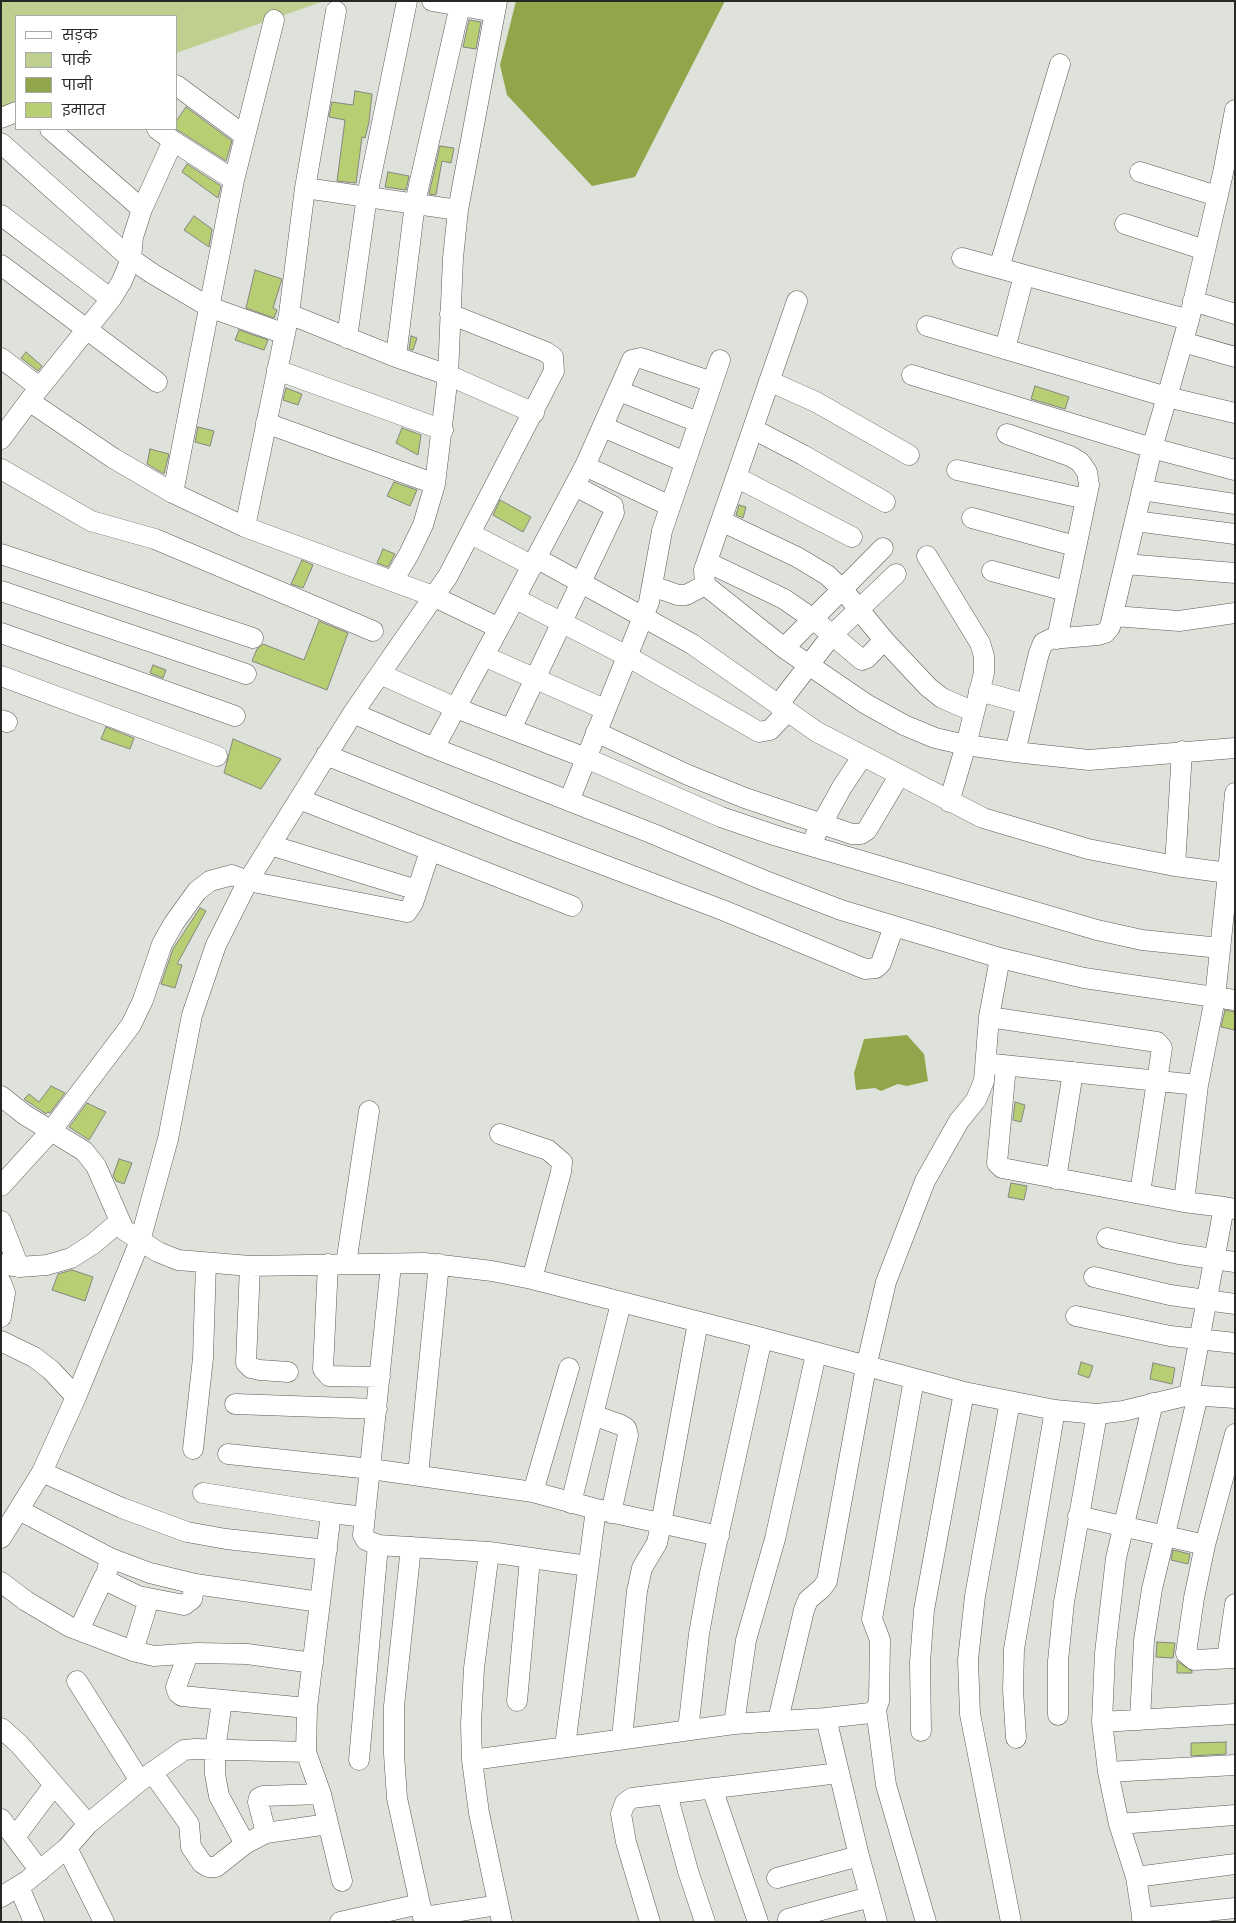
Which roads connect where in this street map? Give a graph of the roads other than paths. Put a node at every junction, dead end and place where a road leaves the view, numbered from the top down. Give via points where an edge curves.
1 (407, 1) edge
2 (432, 1) edge
3 (460, 3) edge
4 (496, 7) edge
5 (336, 11) dead end
6 (274, 20) dead end
7 (1060, 64) dead end
8 (178, 86) edge
9 (1235, 110) edge
10 (15, 112) edge
11 (1, 118) edge
12 (51, 130) edge
13 (158, 130) edge
14 (245, 136) junction
15 (173, 142) junction
16 (1, 143) edge
17 (1140, 172) dead end
18 (1229, 175) edge
19 (234, 180) junction
20 (305, 188) junction
21 (367, 196) junction
22 (1217, 196) junction
23 (415, 203) junction
24 (142, 209) junction
25 (458, 210) junction
26 (1, 215) edge
27 (1125, 224) dead end
28 (1205, 250) junction
29 (131, 258) junction
30 (962, 258) dead end
31 (1, 265) edge
32 (999, 268) junction
33 (1024, 275) junction
34 (111, 299) junction
35 (797, 301) dead end
36 (209, 307) junction
37 (1191, 310) junction
38 (289, 314) junction
39 (450, 314) junction
40 (1235, 314) edge
41 (927, 326) dead end
42 (87, 330) junction
43 (285, 334) junction
44 (347, 338) junction
45 (1183, 342) junction
46 (1005, 349) junction
47 (396, 357) junction
48 (1235, 357) edge
49 (1, 358) edge
50 (720, 360) dead end
51 (277, 370) junction
52 (448, 375) junction
53 (912, 375) dead end
54 (770, 381) junction
55 (157, 382) dead end
56 (712, 382) junction
57 (619, 391) junction
58 (34, 394) junction
59 (1167, 397) junction
60 (534, 413) junction
61 (1235, 413) edge
62 (698, 422) junction
63 (266, 423) junction
64 (603, 427) junction
65 (753, 429) junction
66 (442, 430) junction
67 (1008, 434) dead end
68 (1, 438) edge
69 (1152, 448) junction
70 (909, 455) dead end
71 (685, 462) junction
72 (585, 466) junction
73 (1, 469) edge
74 (957, 470) dead end
75 (1235, 470) edge
76 (736, 477) junction
77 (435, 484) junction
78 (575, 486) junction
79 (1142, 490) junction
80 (173, 493) junction
81 (1086, 499) junction
82 (885, 502) dead end
83 (1235, 504) edge
84 (670, 506) junction
85 (972, 518) dead end
86 (722, 521) junction
87 (1135, 521) junction
88 (245, 527) junction
89 (472, 534) junction
90 (1235, 534) edge
91 (852, 537) dead end
92 (1075, 546) junction
93 (883, 548) dead end
94 (1, 554) edge
95 (927, 556) dead end
96 (535, 562) junction
97 (707, 562) junction
98 (1125, 564) junction
99 (992, 571) dead end
100 (1235, 573) edge
101 (896, 574) dead end
102 (583, 583) junction
103 (705, 585) junction
104 (652, 586) junction
105 (411, 588) junction
106 (843, 590) junction
107 (1, 591) edge
108 (1066, 591) junction
109 (516, 599) junction
110 (858, 608) junction
111 (1235, 613) edge
112 (643, 616) junction
113 (1114, 616) junction
114 (813, 619) junction
115 (563, 623) junction
116 (499, 628) junction
117 (373, 631) dead end
118 (1, 633) edge
119 (832, 634) junction
120 (253, 638) dead end
121 (1057, 638) junction
122 (884, 640) junction
123 (784, 648) junction
124 (484, 656) junction
125 (627, 656) junction
126 (807, 665) junction
127 (246, 674) dead end
128 (380, 674) junction
129 (1, 676) edge
130 (537, 679) junction
131 (979, 691) junction
132 (1026, 704) junction
133 (456, 708) junction
134 (783, 708) junction
135 (604, 709) junction
136 (353, 712) junction
137 (974, 712) junction
138 (235, 716) dead end
139 (511, 729) junction
140 (596, 732) junction
141 (966, 745) junction
142 (434, 748) junction
143 (1235, 748) edge
144 (1182, 751) junction
145 (1014, 752) junction
146 (326, 755) junction
147 (218, 756) dead end
148 (862, 756) junction
149 (586, 758) junction
150 (899, 776) junction
151 (1235, 793) edge
152 (299, 800) junction
153 (569, 801) junction
154 (949, 802) junction
155 (821, 824) junction
156 (270, 845) junction
157 (809, 846) junction
158 (430, 851) junction
159 (1176, 866) junction
160 (1231, 873) edge
161 (241, 878) junction
162 (417, 890) junction
163 (572, 906) dead end
164 (894, 926) junction
165 (1220, 948) junction
166 (1000, 958) junction
167 (1215, 998) junction
168 (1235, 1000) edge
169 (989, 1017) junction
170 (986, 1064) junction
171 (1006, 1066) junction
172 (1073, 1072) junction
173 (1158, 1081) junction
174 (1198, 1085) junction
175 (1, 1096) edge
176 (369, 1111) dead end
177 (51, 1131) junction
178 (500, 1134) dead end
179 (1056, 1179) junction
180 (1, 1186) edge
181 (1140, 1194) junction
182 (1184, 1202) junction
183 (1230, 1208) edge
184 (1, 1221) edge
185 (129, 1232) junction
186 (1107, 1238) dead end
187 (1225, 1261) edge
188 (206, 1263) junction
189 (337, 1264) junction
190 (439, 1264) junction
191 (390, 1265) junction
192 (10, 1266) edge
193 (250, 1266) junction
194 (1094, 1277) dead end
195 (532, 1280) junction
196 (1, 1282) edge
197 (1208, 1300) junction
198 (621, 1303) junction
199 (1235, 1304) edge
200 (1076, 1316) dead end
201 (1, 1317) edge
202 (698, 1322) junction
203 (762, 1338) junction
204 (1200, 1339) junction
205 (1, 1341) edge
206 (1235, 1343) edge
207 (816, 1354) junction
208 (866, 1367) junction
209 (570, 1368) dead end
210 (288, 1372) dead end
211 (380, 1377) junction
212 (914, 1379) junction
213 (964, 1392) junction
214 (1194, 1395) junction
215 (76, 1397) junction
216 (1235, 1398) edge
217 (1010, 1401) junction
218 (1153, 1403) junction
219 (235, 1404) dead end
220 (377, 1409) junction
221 (1055, 1410) junction
222 (1097, 1414) junction
223 (593, 1416) junction
224 (1235, 1434) edge
225 (193, 1449) dead end
226 (228, 1454) dead end
227 (1231, 1464) edge
228 (371, 1469) junction
229 (42, 1472) junction
230 (418, 1476) junction
231 (533, 1492) junction
232 (203, 1493) dead end
233 (571, 1503) junction
234 (19, 1510) junction
235 (604, 1511) junction
236 (331, 1513) junction
237 (1078, 1516) junction
238 (364, 1517) junction
239 (662, 1524) junction
240 (1124, 1525) junction
241 (1164, 1535) junction
242 (719, 1536) junction
243 (1, 1538) edge
244 (378, 1544) junction
245 (1206, 1545) junction
246 (410, 1547) junction
247 (327, 1550) junction
248 (489, 1552) junction
249 (530, 1558) junction
250 (588, 1566) junction
251 (107, 1567) junction
252 (1, 1582) edge
253 (195, 1584) junction
254 (149, 1599) junction
255 (320, 1602) junction
256 (1235, 1604) edge
257 (79, 1630) junction
258 (133, 1651) junction
259 (188, 1654) junction
260 (1231, 1658) edge
261 (313, 1662) junction
262 (77, 1681) dead end
263 (222, 1700) junction
264 (517, 1701) dead end
265 (307, 1708) junction
266 (876, 1709) junction
267 (1235, 1714) edge
268 (1058, 1715) dead end
269 (826, 1718) junction
270 (778, 1720) junction
271 (1140, 1720) junction
272 (1102, 1722) junction
273 (734, 1724) junction
274 (1, 1728) edge
275 (688, 1730) junction
276 (921, 1731) dead end
277 (622, 1738) junction
278 (1016, 1738) dead end
279 (565, 1746) junction
280 (215, 1750) junction
281 (306, 1752) junction
282 (359, 1760) dead end
283 (472, 1760) junction
284 (1235, 1765) edge
285 (1108, 1772) junction
286 (839, 1773) junction
287 (146, 1777) junction
288 (54, 1785) junction
289 (712, 1788) junction
290 (321, 1794) junction
291 (668, 1794) junction
292 (1235, 1815) edge
293 (1, 1819) edge
294 (88, 1824) junction
295 (328, 1824) junction
296 (1119, 1824) junction
297 (266, 1833) junction
298 (15, 1837) junction
299 (244, 1844) junction
300 (66, 1848) junction
301 (859, 1856) junction
302 (1235, 1864) edge
303 (40, 1871) junction
304 (1136, 1877) junction
305 (777, 1878) dead end
306 (342, 1881) dead end
307 (18, 1887) junction
308 (1, 1897) edge
309 (870, 1897) junction
310 (1235, 1908) edge
311 (500, 1913) edge
312 (422, 1914) edge
313 (379, 1917) edge
314 (788, 1919) dead end
315 (1142, 1920) edge
316 (34, 1922) edge
317 (104, 1922) edge
318 (340, 1922) edge
319 (650, 1922) edge
320 (705, 1922) edge
321 (758, 1922) edge
322 (877, 1922) edge
323 (926, 1922) edge
324 (1010, 1922) edge

1 - 21 street
2 - 3 street
3 - 4 street
3 - 23 street
4 - 25 street
5 - 20 street
6 - 14 street
7 - 32 street
8 - 14 street
9 - 18 street
10 - 11 street
12 - 24 street
13 - 15 street
14 - 19 street
15 - 19 street
15 - 24 street
16 - 29 street
17 - 22 street
18 - 22 street
19 - 36 street
20 - 21 street
20 - 38 street
21 - 23 street
21 - 44 street
22 - 28 street
23 - 25 street
23 - 47 street
24 - 29 street
25 - 39 street
26 - 34 street
27 - 28 street
28 - 37 street
29 - 34 street
29 - 36 street
30 - 32 street
31 - 42 street
32 - 33 street
33 - 37 street
33 - 46 street
34 - 42 street
35 - 54 street
36 - 43 street
36 - 80 street
37 - 40 street
37 - 45 street
38 - 43 street
38 - 44 street
39 - 52 street
39 - 60 street via 552,357 554,371
41 - 46 street
42 - 55 street
42 - 58 street
43 - 51 street
44 - 47 street
45 - 48 street
45 - 59 street
46 - 59 street
47 - 52 street
49 - 58 street
50 - 56 street
51 - 63 street
51 - 66 street
52 - 60 street
52 - 66 street
53 - 69 street
54 - 65 street
54 - 70 street via 816,402
56 - 57 street via 636,358 632,360
56 - 62 street
57 - 62 street
57 - 64 street
58 - 68 street
58 - 80 street via 113,458
59 - 61 street
59 - 69 street
60 - 89 street
62 - 71 street
63 - 77 street
63 - 88 street
64 - 71 street
64 - 72 street
65 - 76 street
65 - 82 street
66 - 77 street
67 - 81 street via 1080,462 1087,472
69 - 75 street
69 - 79 street
71 - 84 street
72 - 78 street
72 - 84 street
73 - 117 street via 91,521 155,539
74 - 81 street
76 - 86 street
76 - 91 street
77 - 105 street via 410,554
78 - 96 street
78 - 102 street via 615,509
79 - 83 street
79 - 87 street
80 - 88 street
81 - 92 street
84 - 104 street via 656,552
85 - 92 street
86 - 97 street
86 - 106 street via 812,565
87 - 90 street
87 - 98 street
88 - 105 street
89 - 96 street
89 - 105 street via 448,576
92 - 108 street
93 - 106 street
94 - 120 street
95 - 131 street via 980,643 984,673
96 - 102 street
96 - 109 street
97 - 103 street via 703,578
97 - 114 street via 784,599
98 - 100 street
98 - 113 street
99 - 108 street
101 - 110 street
102 - 112 street
102 - 115 street
103 - 104 street via 686,595
103 - 123 street
104 - 112 street
105 - 116 street
105 - 128 street
106 - 110 street
106 - 114 street
107 - 127 street
108 - 121 street
109 - 115 street
109 - 116 street
110 - 119 street
110 - 122 street
111 - 113 street via 1179,621
112 - 125 street
112 - 134 street via 738,674
113 - 121 street via 1105,633
114 - 119 street
114 - 123 street
115 - 125 street
115 - 130 street
116 - 124 street
118 - 138 street
119 - 122 street via 862,660
119 - 126 street
121 - 132 street via 1043,643
122 - 137 street via 942,698
123 - 126 street
124 - 130 street
124 - 133 street
125 - 134 street via 759,732 770,730
125 - 135 street
126 - 134 street
126 - 141 street via 904,725 935,738
128 - 133 street
128 - 136 street
129 - 147 street
130 - 135 street
130 - 139 street
131 - 132 street
131 - 137 street
132 - 145 street
133 - 139 street
133 - 142 street
134 - 148 street via 817,732
135 - 140 street
136 - 142 street
136 - 146 street
137 - 141 street
139 - 149 street
140 - 149 street
140 - 155 street via 688,775
141 - 145 street
141 - 154 street
142 - 153 street
143 - 144 street
144 - 145 street via 1088,760
144 - 159 street
146 - 152 street
146 - 164 street via 865,969 876,968 880,963
148 - 150 street
148 - 155 street
149 - 153 street
149 - 157 street via 722,817
150 - 154 street
150 - 155 street via 867,830 861,834
151 - 160 street
152 - 156 street
152 - 158 street
153 - 164 street via 841,910
154 - 159 street via 983,818 1088,849
155 - 157 street
156 - 161 street
156 - 162 street
157 - 165 street via 1097,930 1142,940
158 - 162 street
158 - 163 street
159 - 160 street
160 - 165 street
161 - 162 street via 402,912 411,908
161 - 177 street via 210,881 197,891 162,944 131,1025
161 - 185 street via 192,1015 168,1139
164 - 166 street
165 - 167 street
166 - 167 street via 1084,978
166 - 169 street
167 - 168 street
167 - 174 street
169 - 170 street
169 - 173 street via 1157,1042 1163,1054
170 - 171 street
170 - 208 street via 984,1082 976,1100 942,1150 904,1232 886,1282
171 - 172 street
171 - 179 street via 997,1163 1010,1171
172 - 173 street
172 - 179 street
173 - 174 street
173 - 181 street
174 - 182 street
175 - 177 street
176 - 189 street
177 - 180 street
177 - 185 street via 84,1151 96,1166
178 - 195 street via 548,1150 562,1162
179 - 181 street
181 - 182 street
182 - 183 street
183 - 187 street
184 - 192 street
185 - 188 street via 158,1252 178,1260
185 - 192 street via 93,1244 70,1258 47,1266
185 - 215 street
186 - 187 street
187 - 197 street
188 - 193 street
188 - 225 street via 203,1358
189 - 191 street
189 - 193 street
189 - 211 street via 322,1369 329,1376
190 - 191 street
190 - 195 street
190 - 230 street
191 - 211 street
193 - 210 street via 246,1363 260,1370
194 - 197 street
195 - 198 street
196 - 201 street via 5,1293
197 - 199 street
197 - 204 street
198 - 202 street
198 - 223 street
200 - 204 street
202 - 203 street
202 - 239 street
203 - 207 street
203 - 242 street
204 - 206 street
204 - 214 street
205 - 215 street via 34,1357
207 - 208 street
207 - 273 street via 775,1539 746,1640
208 - 212 street
208 - 270 street via 827,1581 808,1600 804,1610
209 - 231 street
211 - 220 street
212 - 213 street
212 - 266 street via 872,1619 880,1640 879,1701
213 - 217 street
213 - 276 street via 924,1610 920,1662
214 - 216 street
214 - 218 street
214 - 241 street
215 - 229 street
217 - 221 street
217 - 324 street via 975,1596 968,1660 970,1714
218 - 222 street
218 - 240 street
219 - 220 street
220 - 228 street
221 - 222 street
221 - 278 street via 1014,1649
222 - 237 street
223 - 233 street
223 - 235 street via 621,1425 628,1435
224 - 227 street
226 - 228 street
227 - 245 street
228 - 230 street
228 - 238 street
229 - 234 street
229 - 247 street via 122,1508 187,1532 226,1540
230 - 231 street
231 - 233 street
232 - 236 street
233 - 235 street
234 - 243 street
234 - 251 street
235 - 239 street
235 - 250 street
236 - 238 street
236 - 247 street
237 - 240 street
237 - 268 street via 1064,1602 1058,1662
238 - 244 street via 363,1535 366,1540
239 - 242 street
239 - 277 street via 657,1543 642,1568 637,1591
240 - 241 street
240 - 272 street via 1110,1600
241 - 245 street
241 - 271 street via 1144,1640
242 - 275 street via 699,1634
244 - 246 street
244 - 282 street
245 - 260 street via 1186,1653 1194,1660
246 - 248 street
246 - 312 street via 394,1706 394,1754 397,1798
247 - 255 street
248 - 249 street
248 - 283 street via 474,1668
249 - 250 street
249 - 264 street
250 - 279 street
251 - 253 street
251 - 254 street via 107,1582
251 - 257 street
252 - 257 street via 45,1614
253 - 254 street via 192,1599 184,1605
253 - 255 street
254 - 258 street
255 - 261 street
256 - 260 street
257 - 258 street
258 - 259 street via 154,1656
259 - 261 street via 247,1654
259 - 263 street via 176,1687 178,1693 188,1698
261 - 265 street
262 - 287 street
263 - 265 street
263 - 280 street
265 - 281 street
266 - 269 street via 870,1713
266 - 323 street via 886,1785
267 - 271 street
269 - 270 street
269 - 286 street
270 - 273 street
271 - 272 street
272 - 285 street
273 - 275 street
274 - 288 street
275 - 277 street
277 - 279 street
279 - 283 street
280 - 281 street
280 - 287 street via 184,1750
280 - 299 street via 219,1796
281 - 290 street
283 - 311 street via 479,1813
284 - 285 street
285 - 296 street
286 - 289 street
286 - 301 street
287 - 294 street
287 - 299 street via 188,1824 191,1847 202,1864 208,1868 216,1867
288 - 294 street
288 - 298 street
289 - 291 street
289 - 321 street
290 - 295 street
290 - 297 street via 259,1798
291 - 319 street via 632,1798 624,1803 621,1814
291 - 320 street
292 - 296 street
293 - 298 street
294 - 300 street
295 - 297 street
295 - 306 street
296 - 304 street
297 - 299 street
298 - 303 street
300 - 303 street
300 - 317 street
301 - 305 street
301 - 309 street
302 - 304 street
303 - 307 street
304 - 315 street
307 - 308 street
307 - 316 street
309 - 314 street
309 - 322 street
310 - 315 street
311 - 312 street
312 - 313 street
313 - 318 street

